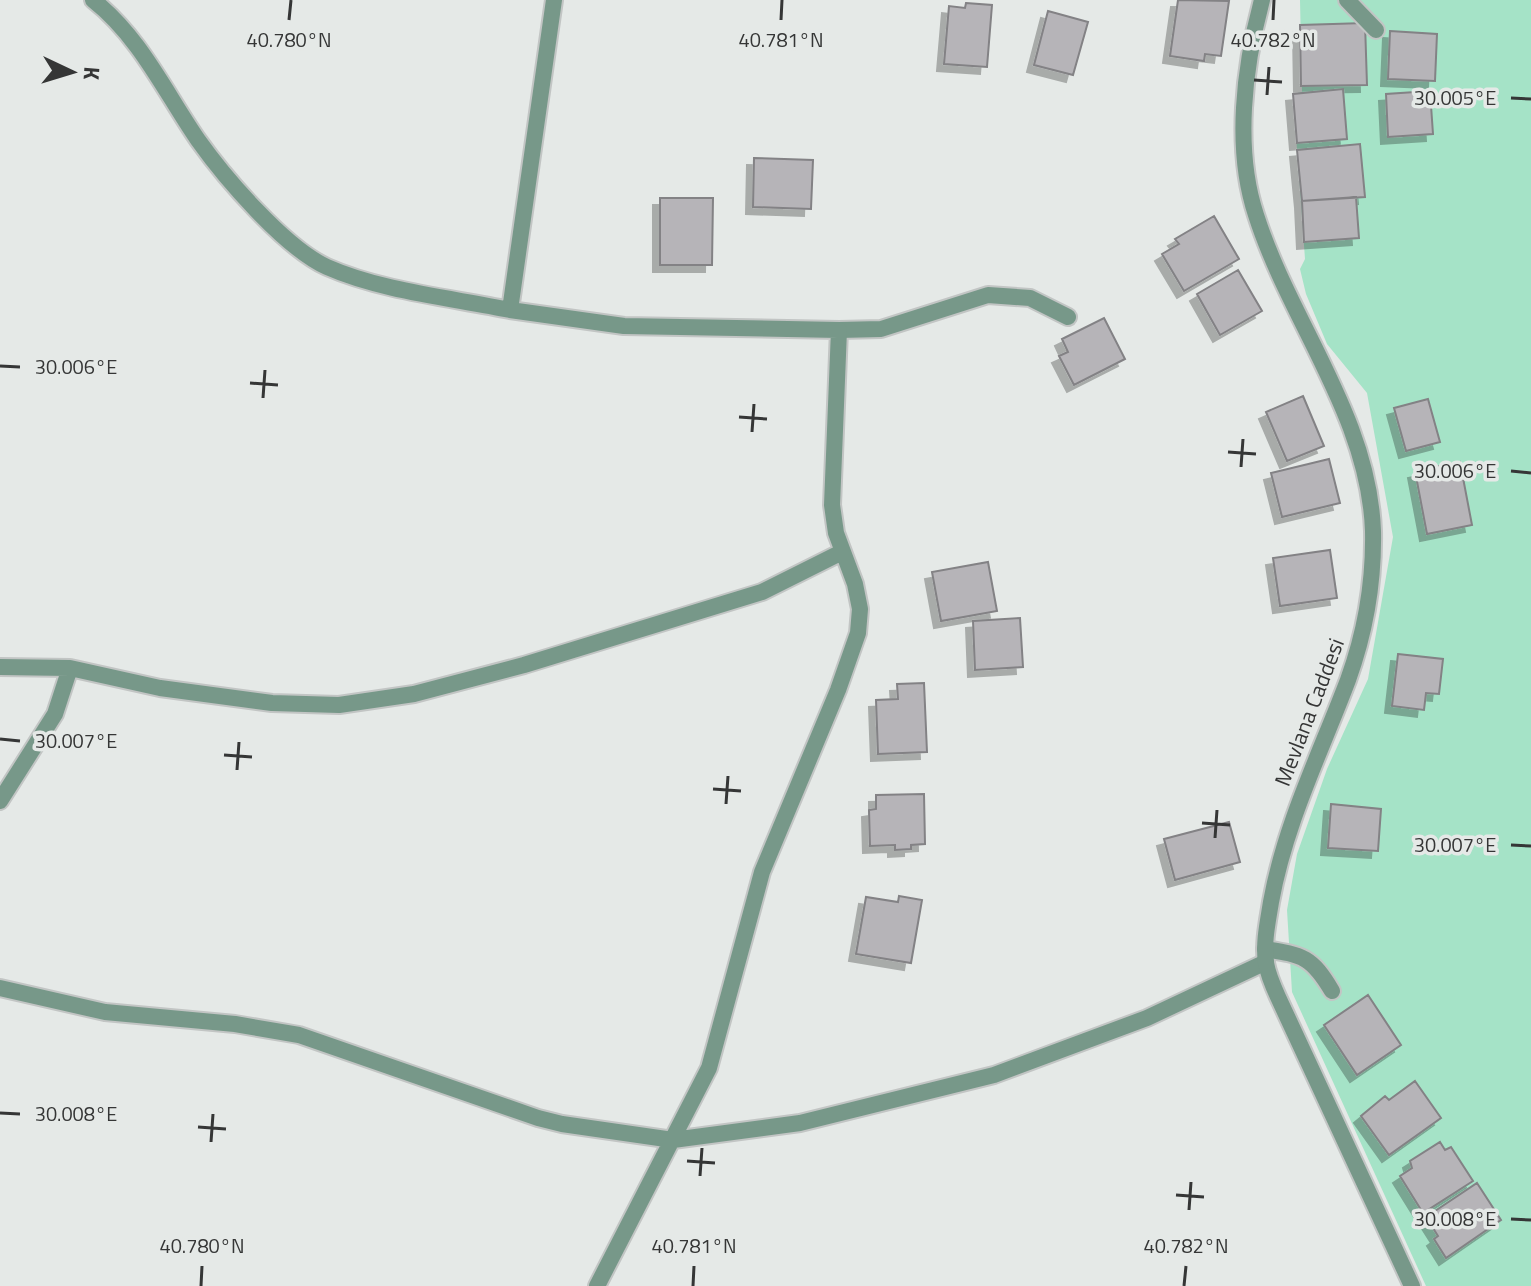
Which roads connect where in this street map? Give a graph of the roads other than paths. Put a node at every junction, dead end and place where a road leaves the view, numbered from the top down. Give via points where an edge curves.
1 (93, 0) edge
2 (554, 0) edge
3 (1262, 0) edge
4 (1347, 0) edge
5 (1376, 30) dead end
6 (510, 310) junction
7 (1068, 317) dead end
8 (839, 330) junction
9 (842, 552) junction
10 (0, 667) edge
11 (70, 668) junction
12 (0, 801) edge
13 (1266, 955) junction
14 (0, 988) edge
15 (1332, 991) dead end
16 (673, 1140) junction
17 (597, 1286) edge
18 (1412, 1286) edge

1 - 6 street via 158,73 198,140 243,197 313,259 360,278
2 - 6 street
3 - 13 street, Mevlana Caddesi via 1247,84 1250,193 1261,229 1353,431 1373,532 1365,623 1349,678 1284,842
4 - 5 street
6 - 8 street via 624,326
7 - 8 street via 1030,298 988,295 881,329
8 - 9 street via 832,505
9 - 11 street via 762,592 414,694 339,705 272,703 160,688
9 - 16 street via 860,609 858,633 762,872 709,1068
10 - 11 street
11 - 12 street via 55,714
13 - 15 street via 1304,956
13 - 16 street via 1147,1018 994,1075 800,1123
13 - 18 street, Mevlana Caddesi via 1278,997
14 - 16 street via 105,1012 284,1032 538,1118
16 - 17 street

